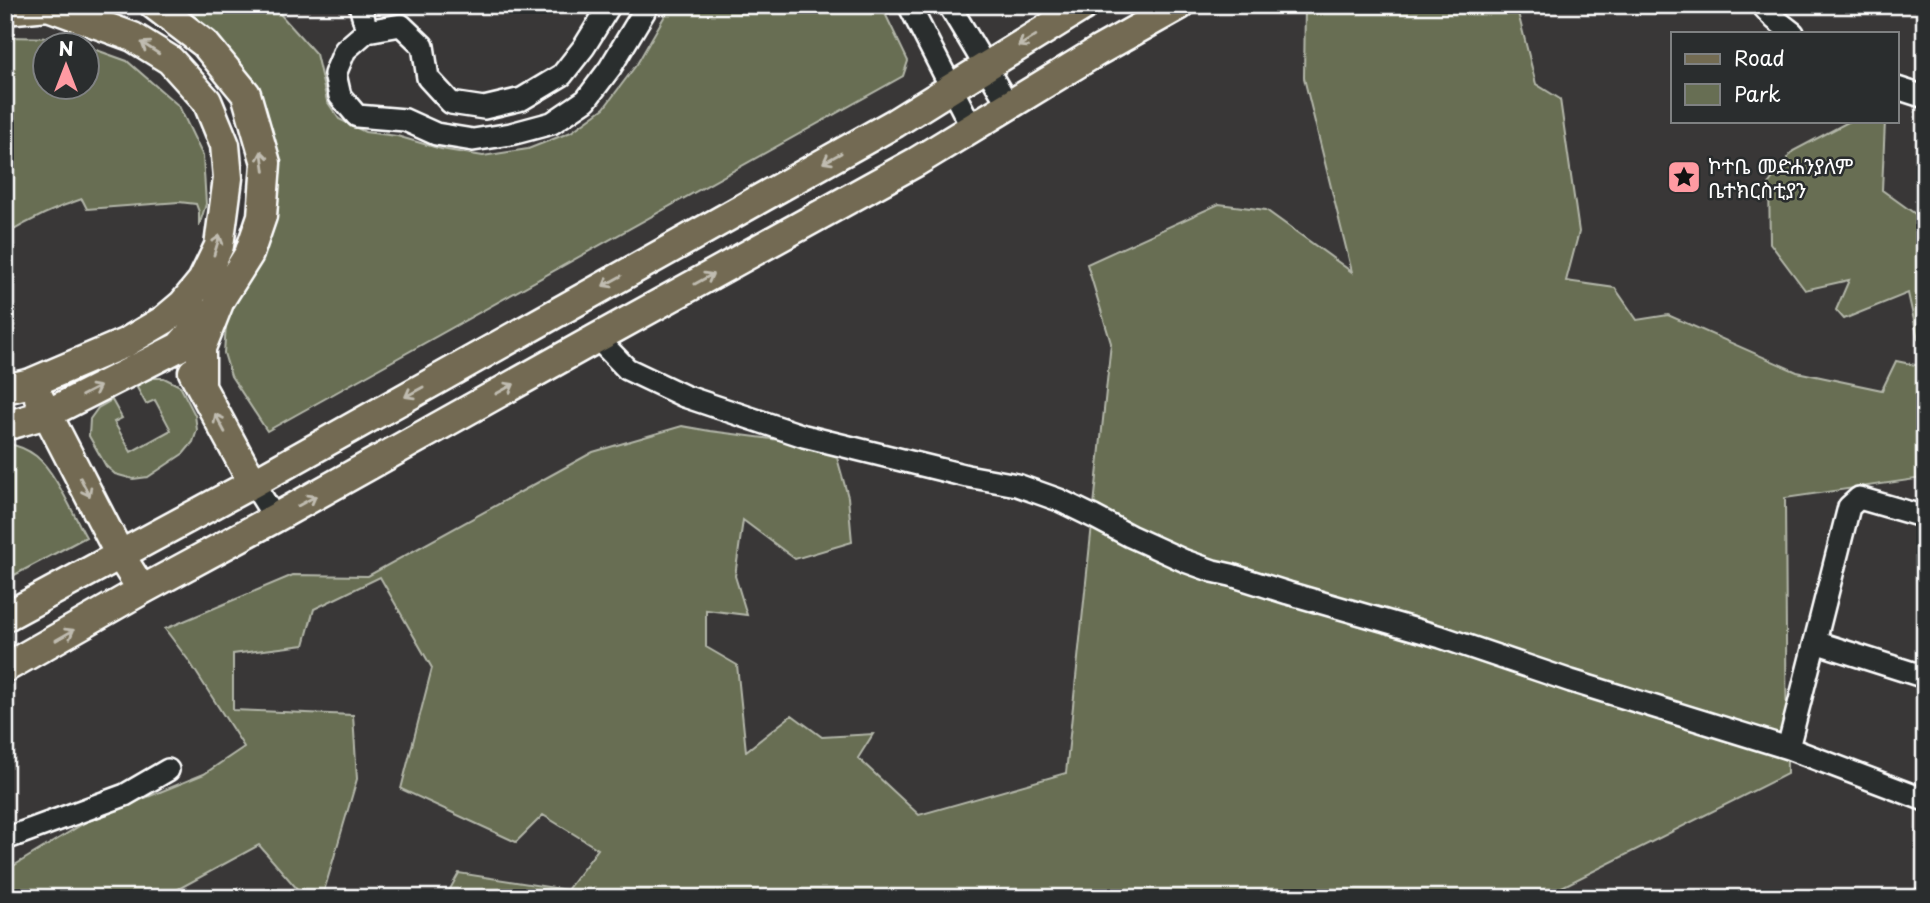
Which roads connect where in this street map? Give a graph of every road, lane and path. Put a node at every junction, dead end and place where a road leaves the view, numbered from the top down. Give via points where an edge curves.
1 (154, 5) edge
2 (360, 5) edge
3 (610, 5) edge
4 (648, 5) edge
5 (909, 5) edge
6 (949, 5) edge
7 (1085, 5) edge
8 (1180, 5) edge
9 (1762, 5) edge
10 (48, 6) edge
11 (5, 7) edge
12 (367, 30) junction
13 (1793, 32) edge
14 (986, 67) junction
15 (952, 88) junction
16 (1898, 88) edge
17 (1925, 97) edge
18 (1009, 106) junction
19 (972, 128) junction
20 (220, 300) junction
21 (164, 320) junction
22 (597, 338) junction
23 (179, 347) junction
24 (18, 386) edge
25 (201, 387) junction
26 (47, 414) junction
27 (5, 428) edge
28 (62, 442) junction
29 (253, 483) junction
30 (1925, 517) edge
31 (275, 519) junction
32 (120, 555) junction
33 (142, 590) junction
34 (5, 617) edge
35 (1815, 642) junction
36 (5, 668) edge
37 (1925, 677) edge
38 (1788, 748) junction
39 (168, 770) dead end
40 (1925, 800) edge
41 (5, 839) edge

20 -> 1 main road via 249,254 262,216 266,163 246,94 205,44
2 - 12 street
3 - 12 street via 562,75 522,99 484,108 451,103 428,78 423,47 401,25
4 - 12 street via 586,100 552,122 473,140 436,134 405,120 357,116 340,96 335,74 345,50
5 - 15 street
6 - 14 street
7 -> 14 main road
8 - 18 main road
9 - 13 street
10 - 11 main road
21 -> 10 main road via 202,281 219,246 228,178 225,145 207,101 170,60 133,37
14 - 15 main road
14 - 18 street
15 - 19 street
15 -> 29 main road
16 - 17 street
18 - 19 main road
22 -> 19 main road
20 - 23 main road
20 - 25 main road via 201,348
21 - 23 main road
21 - 24 main road via 125,343
31 -> 22 main road
22 - 38 street via 627,369 684,397 804,436 1017,485 1204,568 1441,637
23 - 25 main road
26 -> 23 main road
24 - 26 main road
29 -> 25 main road
26 - 27 main road
26 - 28 main road
27 - 28 main road
28 -> 32 main road
29 - 31 street
29 - 32 main road
30 - 35 street via 1858,498 1849,507
31 - 33 main road
32 - 33 main road
32 - 34 main road
36 -> 33 main road
35 - 37 street
35 - 38 street
38 - 40 street
39 - 41 street via 125,795

